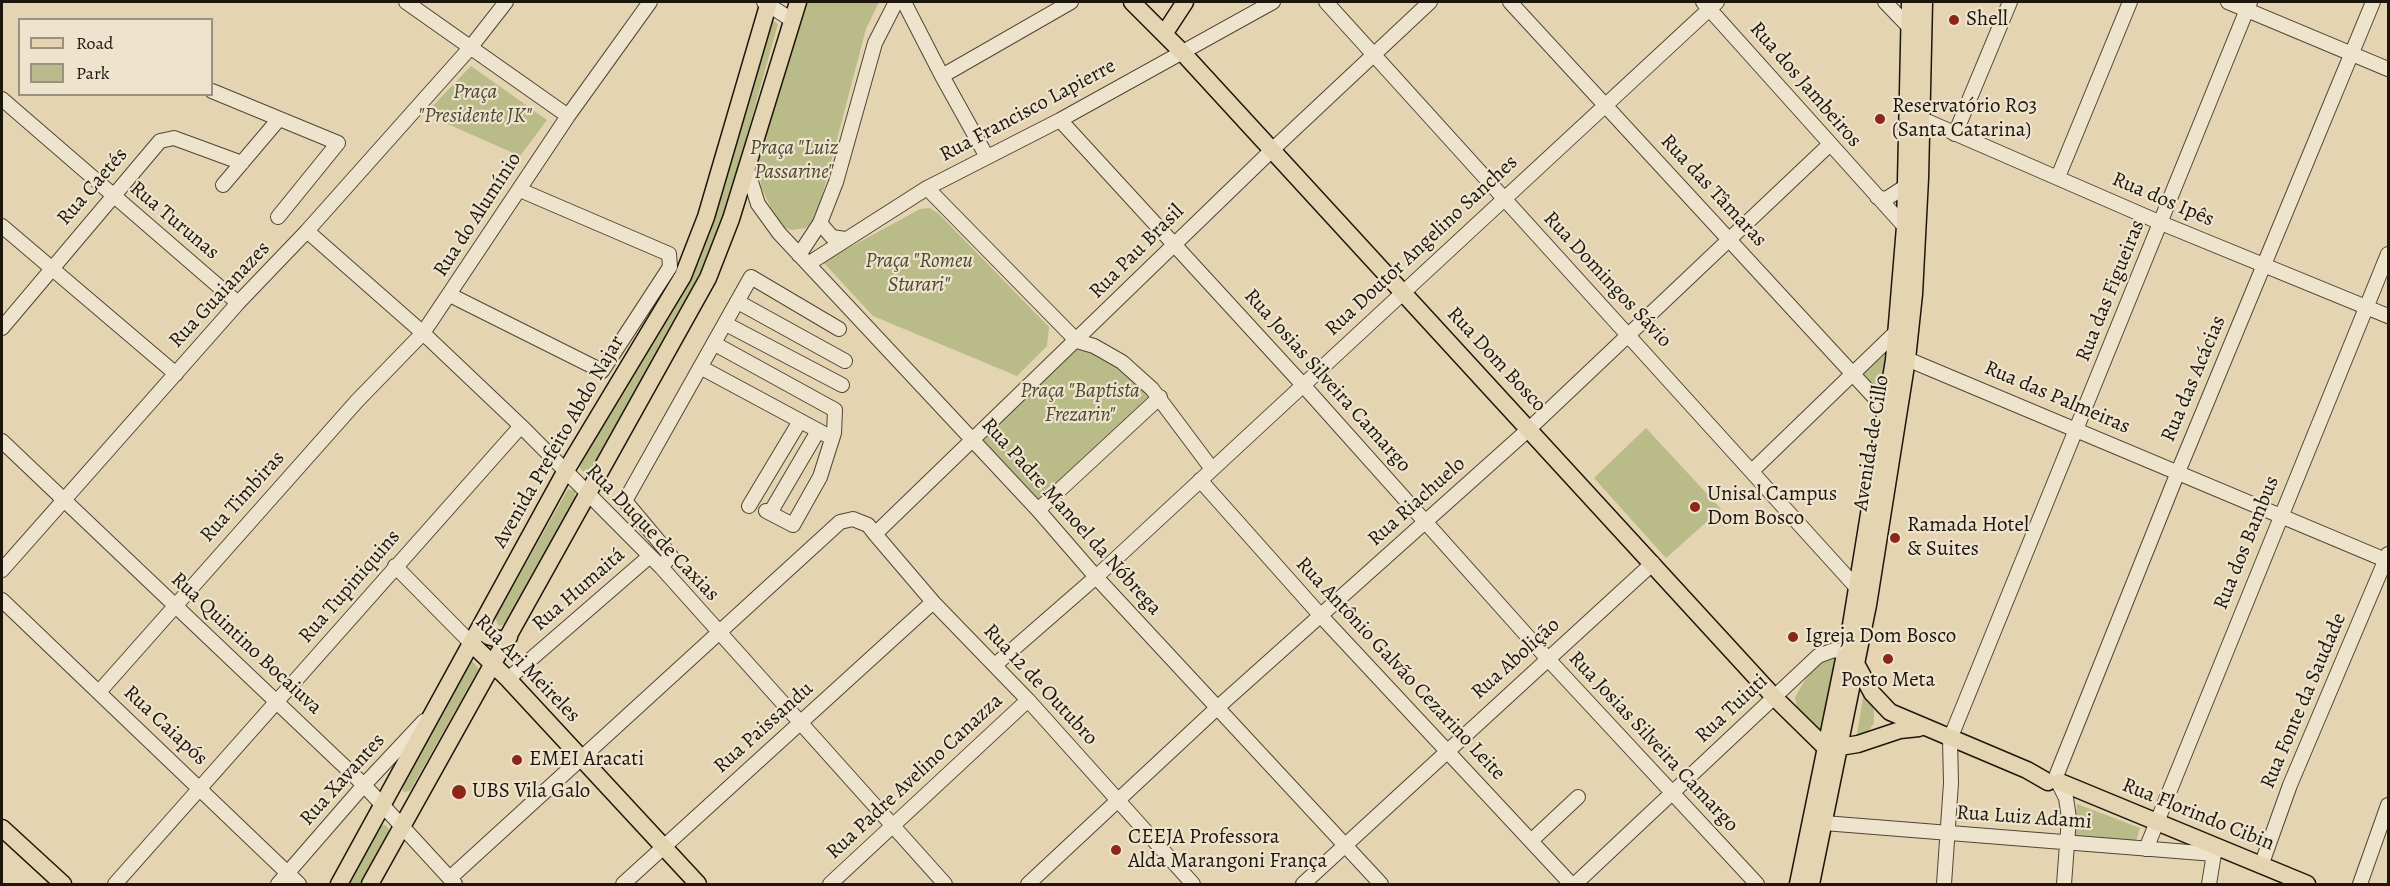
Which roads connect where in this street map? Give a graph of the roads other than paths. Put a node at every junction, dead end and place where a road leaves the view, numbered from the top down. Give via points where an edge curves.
1 (406, 2) edge
2 (507, 2) edge
3 (650, 2) edge
4 (767, 2) edge
5 (798, 2) edge
6 (896, 2) edge
7 (904, 2) edge
8 (1071, 2) edge
9 (1132, 2) edge
10 (1185, 2) edge
11 (1273, 2) edge
12 (1326, 2) edge
13 (1430, 2) edge
14 (1510, 2) edge
15 (1885, 2) edge
16 (1910, 2) edge
17 (1924, 2) edge
18 (2010, 2) edge
19 (2130, 2) edge
20 (2228, 2) edge
21 (2373, 2) edge
22 (1710, 4) edge
23 (2249, 5) edge
24 (792, 20) junction
25 (1909, 27) junction
26 (1164, 34) junction
27 (471, 48) junction
28 (1182, 52) junction
29 (2352, 53) junction
30 (1374, 55) junction
31 (2388, 69) edge
32 (942, 76) junction
33 (213, 91) edge
34 (2, 99) edge
35 (1606, 105) junction
36 (568, 116) junction
37 (279, 119) junction
38 (1922, 119) junction
39 (1060, 120) junction
40 (1955, 134) junction
41 (1829, 146) junction
42 (1272, 150) junction
43 (987, 157) junction
44 (242, 163) junction
45 (747, 169) junction
46 (2058, 177) junction
47 (223, 185) dead end
48 (1906, 186) junction
49 (927, 188) junction
50 (520, 190) junction
51 (113, 197) junction
52 (1877, 197) junction
53 (1502, 199) junction
54 (278, 217) dead end
55 (2161, 223) junction
56 (2, 226) edge
57 (818, 226) junction
58 (1905, 226) junction
59 (307, 231) junction
60 (779, 233) junction
61 (845, 239) junction
62 (1730, 240) junction
63 (1174, 244) junction
64 (2388, 254) edge
65 (803, 260) junction
66 (2264, 265) junction
67 (51, 267) junction
68 (1403, 294) junction
69 (450, 295) junction
70 (738, 302) junction
71 (238, 303) junction
72 (2367, 307) junction
73 (2388, 316) edge
74 (726, 324) junction
75 (2, 328) edge
76 (839, 329) dead end
77 (423, 333) junction
78 (1896, 333) junction
79 (1630, 335) junction
80 (1077, 340) junction
81 (715, 344) junction
82 (1907, 359) junction
83 (845, 361) dead end
84 (702, 368) junction
85 (176, 374) junction
86 (1854, 376) junction
87 (842, 385) dead end
88 (1303, 385) junction
89 (1160, 398) junction
90 (1886, 410) junction
91 (800, 421) junction
92 (521, 426) junction
93 (1529, 429) junction
94 (2078, 429) junction
95 (818, 431) junction
96 (832, 438) junction
97 (2, 441) edge
98 (973, 441) junction
99 (1212, 470) junction
100 (1752, 471) junction
101 (565, 472) junction
102 (2178, 472) junction
103 (1200, 480) junction
104 (586, 494) junction
105 (63, 501) junction
106 (749, 506) dead end
107 (1038, 510) junction
108 (2280, 515) junction
109 (1426, 522) junction
110 (875, 534) junction
111 (650, 556) junction
112 (2388, 558) edge
113 (1653, 563) junction
114 (395, 566) junction
115 (661, 567) junction
116 (2, 570) edge
117 (1096, 577) junction
118 (1857, 588) junction
119 (2, 600) edge
120 (933, 602) junction
121 (175, 604) junction
122 (1321, 616) junction
123 (482, 623) junction
124 (719, 633) junction
125 (509, 637) junction
126 (471, 643) junction
127 (1851, 656) junction
128 (1547, 658) junction
129 (494, 665) junction
130 (995, 665) junction
131 (508, 679) junction
132 (99, 692) junction
133 (1872, 693) junction
134 (1775, 698) junction
135 (1028, 700) junction
136 (278, 702) junction
137 (440, 704) junction
138 (1217, 708) junction
139 (467, 715) junction
140 (799, 724) junction
141 (1923, 728) junction
142 (1950, 739) junction
143 (1863, 743) junction
144 (1832, 749) junction
145 (1447, 751) junction
146 (582, 758) junction
147 (2061, 783) junction
148 (364, 785) junction
149 (201, 788) junction
150 (1671, 793) junction
151 (1578, 797) dead end
152 (1117, 801) junction
153 (384, 805) junction
154 (2388, 805) edge
155 (2156, 822) junction
156 (1824, 823) junction
157 (403, 825) junction
158 (893, 826) junction
159 (3, 832) edge
160 (1949, 833) junction
161 (1532, 840) junction
162 (2068, 842) junction
163 (1346, 846) junction
164 (664, 847) junction
165 (2146, 849) junction
166 (2214, 850) junction
167 (2261, 866) junction
168 (283, 879) edge
169 (453, 881) edge
170 (63, 885) edge
171 (115, 885) edge
172 (298, 885) edge
173 (339, 885) edge
174 (370, 885) edge
175 (623, 885) edge
176 (698, 885) edge
177 (830, 885) edge
178 (945, 885) edge
179 (1028, 885) edge
180 (1193, 885) edge
181 (1303, 885) edge
182 (1381, 885) edge
183 (1573, 885) edge
184 (1757, 885) edge
185 (1798, 885) edge
186 (1811, 885) edge
187 (1944, 885) edge
188 (2064, 885) edge
189 (2209, 885) edge
190 (2307, 885) edge
191 (2360, 885) edge

1 - 27 street
2 - 27 street, Rua Guaianazes
3 - 36 street, Rua do Alumínio
4 - 24 street
4 - 101 main road, Avenida Prefeito Abdo Najar via 696,248
5 - 24 main road
6 - 57 street via 875,43 836,182
7 - 32 street
8 - 32 street
9 - 26 main road, Rua Dom Bosco
10 - 26 main road
11 - 28 street, Rua Francisco Lapierre
12 - 30 street, Rua Domingos Sávio
13 - 30 street, Rua Pau Brasil
14 - 35 street, Rua das Tâmaras
15 - 25 street
16 - 25 main road, Avenida de Cillo
17 - 38 main road, Avenida de Cillo
18 - 40 street
19 - 46 street
20 - 23 street
21 - 29 street, Rua das Acácias
22 - 35 street, Rua Doutor Angelino Sanches
22 - 41 street, Rua dos Jambeiros
23 - 29 street
23 - 55 street, Rua das Figueiras
24 - 45 main road
25 - 48 main road, Avenida de Cillo
26 - 28 main road, Rua Dom Bosco
27 - 36 street
27 - 59 street, Rua Guaianazes
28 - 39 street, Rua Francisco Lapierre
28 - 42 main road, Rua Dom Bosco
29 - 31 street
29 - 66 street, Rua das Acácias
30 - 42 street, Rua Pau Brasil
30 - 53 street, Rua Domingos Sávio
32 - 43 street
33 - 37 street
34 - 51 street, Rua Turunas
35 - 53 street, Rua Doutor Angelino Sanches
35 - 62 street, Rua das Tâmaras
36 - 50 street, Rua do Alumínio
37 - 44 street
37 - 54 street via 338,143
38 - 40 street, Rua dos Ipês
38 - 82 main road, Avenida de Cillo
39 - 43 street, Rua Francisco Lapierre
39 - 63 street, Rua Josias Silveira Camargo
40 - 46 street, Rua dos Ipês
41 - 52 street, Rua dos Jambeiros
41 - 62 street, Rua Riachuelo
42 - 63 street, Rua Pau Brasil
42 - 68 main road, Rua Dom Bosco
43 - 49 street, Rua Francisco Lapierre
44 - 47 street
44 - 51 street, Rua Caetés via 174,138 160,141
45 - 60 street, Rua Padre Manoel da Nóbrega via 758,204
45 - 104 main road via 708,278
46 - 55 street, Rua dos Ipês
48 - 52 street via 1886,199
48 - 58 main road, Avenida de Cillo
49 - 61 street, Rua Francisco Lapierre
49 - 80 street
50 - 69 street, Rua do Alumínio
50 - 69 street via 669,254 670,267 602,371
51 - 67 street, Rua Caetés
51 - 71 street, Rua Turunas
52 - 58 street, Rua dos Jambeiros
53 - 68 street, Rua Doutor Angelino Sanches
53 - 79 street, Rua Domingos Sávio
55 - 66 street, Rua dos Ipês
55 - 94 street, Rua das Figueiras
56 - 67 street
57 - 60 street via 796,238
57 - 61 street via 832,237
57 - 65 street
58 - 78 main road, Avenida de Cillo
59 - 71 street, Rua Guaianazes
59 - 77 street, Rua Duque de Caxias
60 - 65 street, Rua Padre Manoel da Nóbrega
61 - 65 street, Rua Francisco Lapierre
62 - 79 street, Rua Riachuelo
62 - 86 street, Rua das Tâmaras
63 - 80 street, Rua Pau Brasil
63 - 88 street, Rua Josias Silveira Camargo
64 - 72 street, Rua dos Bambus
65 - 98 street, Rua Padre Manoel da Nóbrega
66 - 72 street, Rua dos Ipês
66 - 102 street, Rua das Acácias
67 - 75 street, Rua Caetés
67 - 85 street
68 - 88 street, Rua Doutor Angelino Sanches
68 - 93 main road, Rua Dom Bosco
69 - 77 street, Rua do Alumínio
70 - 74 street
70 - 76 street via 751,277
70 - 83 street
71 - 85 street, Rua Guaianazes
72 - 73 street, Rua dos Ipês
72 - 108 street, Rua dos Bambus
74 - 81 street
74 - 87 street
77 - 92 street, Rua Duque de Caxias
77 - 121 street, Rua Timbiras
78 - 86 street
78 - 90 main road, Avenida de Cillo
79 - 93 street, Rua Riachuelo
79 - 100 street, Rua Domingos Sávio
80 - 89 street via 1122,362
80 - 98 street, Rua Pau Brasil
81 - 84 street
81 - 96 street via 835,410
82 - 94 street, Rua das Palmeiras
82 - 127 main road, Avenida de Cillo via 1891,470
84 - 91 street
84 - 115 street via 626,501 671,556
85 - 105 street, Rua Guaianazes
86 - 90 street, Rua das Tâmaras
86 - 100 street
88 - 99 street, Rua Doutor Angelino Sanches
88 - 109 street, Rua Josias Silveira Camargo
89 - 99 street
89 - 107 street
90 - 118 main road, Avenida de Cillo
91 - 95 street
91 - 106 street
92 - 101 street, Rua Duque de Caxias
92 - 114 street, Rua Tupiniquins
93 - 109 street, Rua Riachuelo
93 - 113 main road, Rua Dom Bosco
94 - 102 street, Rua das Palmeiras
94 - 142 street, Rua das Figueiras
95 - 96 street
95 - 96 street via 768,512 793,525 820,477
97 - 105 street, Rua Quintino Bocaiuva
98 - 107 street, Rua Padre Manoel da Nóbrega
98 - 110 street, Rua Pau Brasil
99 - 103 street, Rua Doutor Angelino Sanches
100 - 118 street, Rua Domingos Sávio
101 - 104 street, Rua Duque de Caxias
101 - 123 main road, Avenida Prefeito Abdo Najar
102 - 108 street, Rua das Palmeiras
102 - 147 street, Rua das Acácias
103 - 117 street, Rua Doutor Angelino Sanches
103 - 122 street, Rua Antônio Galvão Cezarino Leite
104 - 111 street, Rua Duque de Caxias
104 - 125 main road
105 - 116 street, Rua Guaianazes
105 - 121 street, Rua Quintino Bocaiuva
107 - 117 street, Rua Padre Manoel da Nóbrega
108 - 112 street, Rua das Palmeiras
108 - 155 street, Rua dos Bambus
109 - 122 street, Rua Riachuelo
109 - 128 street, Rua Josias Silveira Camargo
110 - 120 street, Rua 12 de Outubro
110 - 124 street, Rua 12 de Outubro via 868,525 854,519 840,522
111 - 115 street, Rua Duque de Caxias
111 - 131 street, Rua Humaitá
112 - 167 street, Rua Fonte da Saudade via 2290,785
113 - 128 street, Rua Abolição
113 - 134 main road, Rua Dom Bosco
114 - 126 street, Rua Ari Meireles
114 - 136 street, Rua Tupiniquins
115 - 124 street, Rua Duque de Caxias
117 - 130 street, Rua Doutor Angelino Sanches
117 - 138 street, Rua Padre Manoel da Nóbrega
118 - 127 main road, Avenida de Cillo
119 - 132 street, Rua Caiapós
120 - 130 street, Rua 12 de Outubro
120 - 140 street, Rua Paissandu
121 - 132 street, Rua Timbiras
121 - 136 street, Rua Quintino Bocaiuva
122 - 138 street, Rua Riachuelo
122 - 145 street, Rua Antônio Galvão Cezarino Leite
123 - 125 main road via 488,636 502,640
123 - 126 main road, Avenida Prefeito Abdo Najar
124 - 140 street, Rua Duque de Caxias
124 - 146 street
125 - 129 main road
126 - 129 main road, Rua Ari Meireles
126 - 137 main road, Avenida Prefeito Abdo Najar
127 - 133 main road, Rua Florindo Cibin
127 - 134 street, Rua Tuiuti via 1834,650 1818,656
127 - 144 main road, Avenida de Cillo
128 - 145 street, Rua Abolição
128 - 150 street, Rua Josias Silveira Camargo
129 - 131 main road, Rua Ari Meireles
129 - 139 main road
130 - 135 street, Rua 12 de Outubro
131 - 139 main road
131 - 146 main road, Rua Ari Meireles
132 - 149 street, Rua Caiapós
133 - 141 main road, Rua Florindo Cibin via 1890,712
133 - 143 main road via 1879,707 1880,725
134 - 144 main road, Rua Dom Bosco
134 - 150 street, Rua Tuiuti
135 - 152 street, Rua 12 de Outubro
135 - 158 street, Rua Padre Avelino Canazza
136 - 148 street, Rua Quintino Bocaiuva
136 - 149 street, Rua Tupiniquins
137 - 148 street, Rua Xavantes
137 - 153 main road, Avenida Prefeito Abdo Najar
138 - 152 street, Rua Riachuelo
138 - 163 street, Rua Padre Manoel da Nóbrega
139 - 157 main road
140 - 158 street, Rua Duque de Caxias
140 - 164 street, Rua Paissandu
141 - 142 main road, Rua Florindo Cibin
141 - 143 main road via 1900,730
142 - 147 main road, Rua Florindo Cibin
142 - 160 street
143 - 144 main road
144 - 156 main road, Avenida de Cillo
144 - 185 main road, Avenida de Cillo
145 - 161 street, Rua Antônio Galvão Cezarino Leite
145 - 163 street, Rua Abolição
146 - 164 main road, Rua Ari Meireles
146 - 169 street
147 - 155 main road, Rua Florindo Cibin
147 - 162 street via 2069,818
148 - 153 street, Rua Quintino Bocaiuva
148 - 168 street, Rua Xavantes
149 - 168 street, Rua Caiapós
149 - 171 street, Rua Tupiniquins
150 - 183 street, Rua Tuiuti
150 - 184 street, Rua Josias Silveira Camargo
151 - 161 street
152 - 179 street, Rua Riachuelo
152 - 180 street, Rua 12 de Outubro
153 - 157 street, Rua Quintino Bocaiuva
153 - 173 main road, Avenida Prefeito Abdo Najar
154 - 191 street
155 - 165 street, Rua dos Bambus
155 - 166 main road, Rua Florindo Cibin
156 - 160 street, Rua Luiz Adami
156 - 186 main road, Avenida de Cillo
157 - 169 street, Rua Quintino Bocaiuva
157 - 174 main road
158 - 177 street, Rua Padre Avelino Canazza
158 - 178 street, Rua Duque de Caxias
159 - 170 main road
160 - 162 street, Rua Luiz Adami
160 - 187 street
161 - 183 street, Rua Antônio Galvão Cezarino Leite
162 - 165 street, Rua Luiz Adami
162 - 188 street
163 - 181 street, Rua Abolição
163 - 182 street, Rua Padre Manoel da Nóbrega
164 - 175 street, Rua Paissandu
164 - 176 main road, Rua Ari Meireles
165 - 166 street, Rua Luiz Adami
166 - 167 main road, Rua Florindo Cibin
166 - 189 street
167 - 190 main road, Rua Florindo Cibin
168 - 172 street, Rua Caiapós

